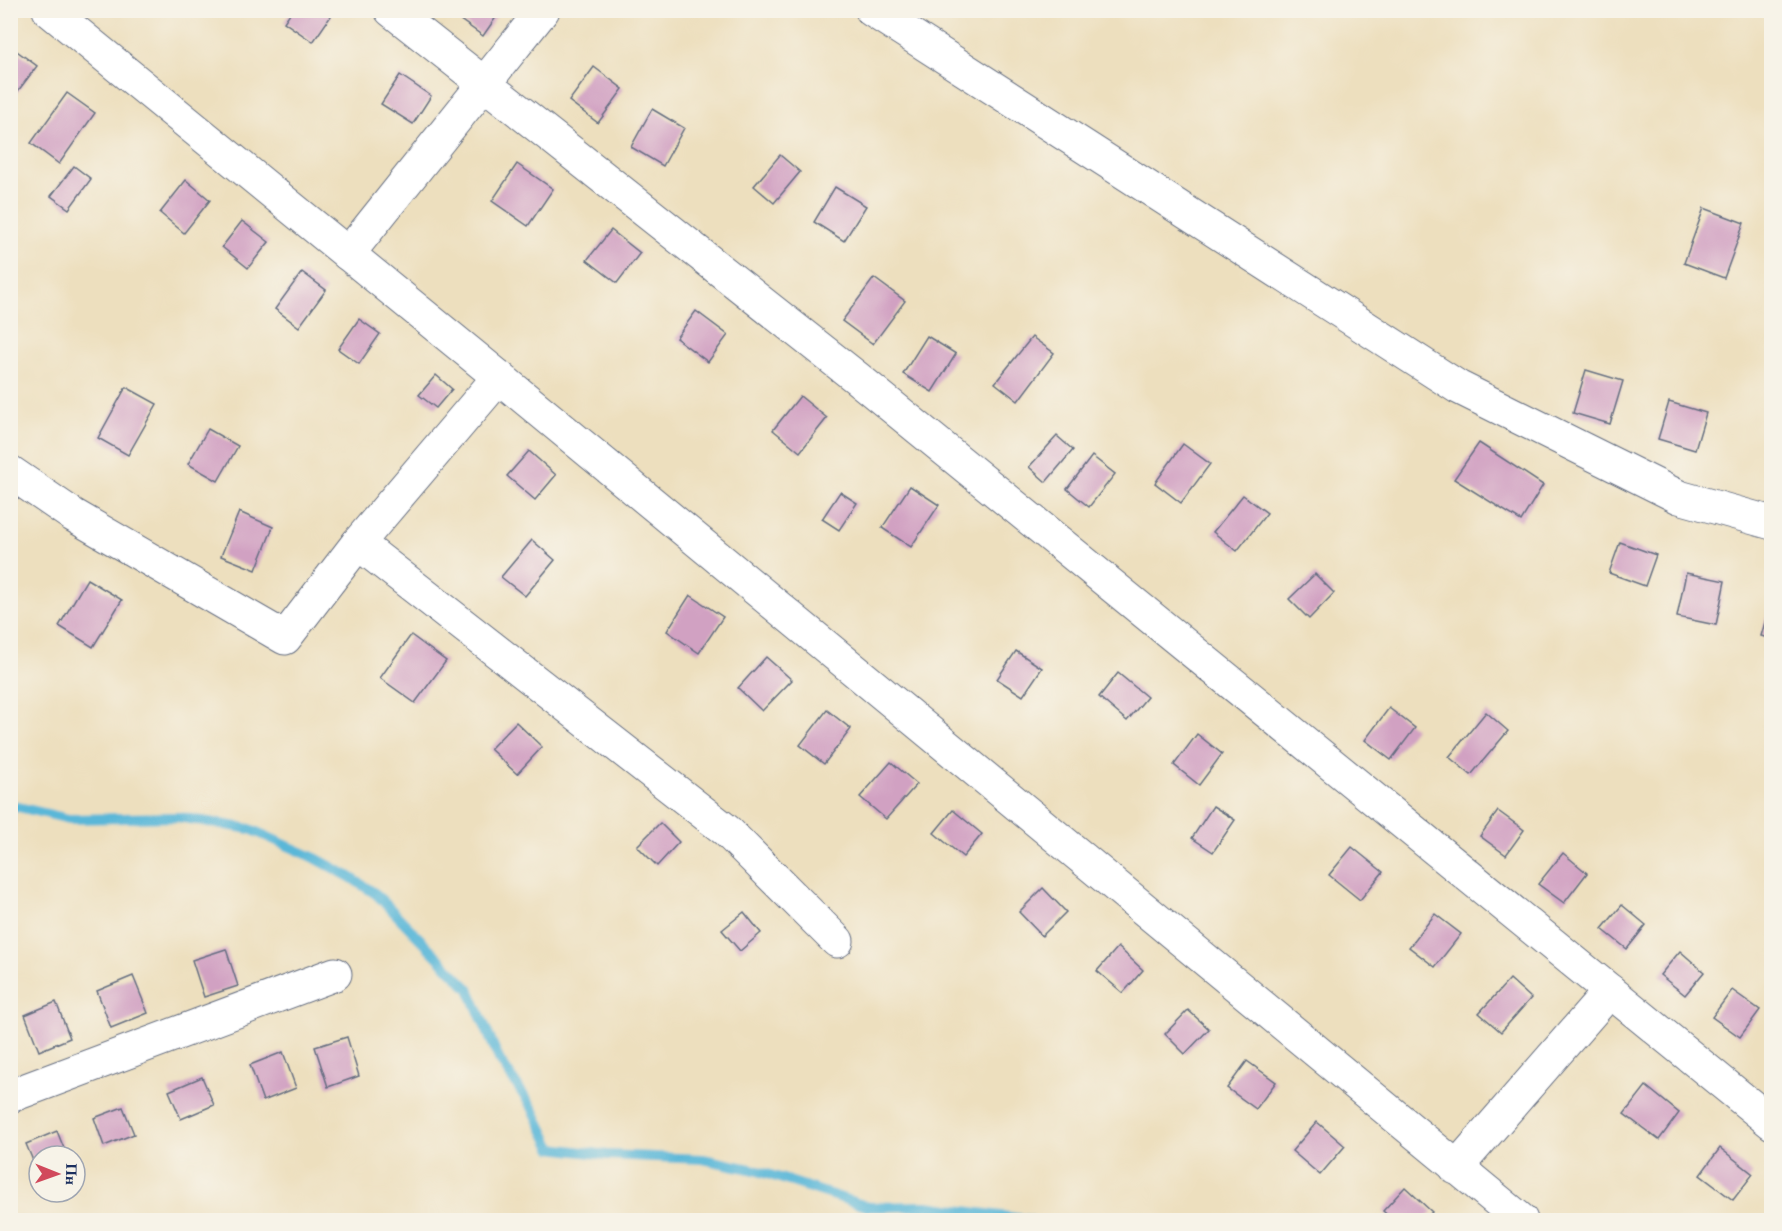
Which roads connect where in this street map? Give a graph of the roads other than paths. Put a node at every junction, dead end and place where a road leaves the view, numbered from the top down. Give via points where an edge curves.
1 (49, 10) edge
2 (392, 10) edge
3 (543, 10) edge
4 (872, 10) edge
5 (483, 84) junction
6 (348, 254) junction
7 (499, 377) junction
8 (10, 472) edge
9 (1772, 524) edge
10 (358, 543) junction
11 (837, 941) dead end
12 (335, 974) dead end
13 (1610, 991) junction
14 (10, 1096) edge
15 (1772, 1123) edge
16 (1456, 1168) junction
17 (1521, 1221) edge

1 - 6 street
2 - 5 street
3 - 5 street
4 - 9 street via 1458,387 1678,497
5 - 6 street
5 - 13 street via 857,378
6 - 7 street
7 - 10 street
7 - 16 street
8 - 10 street via 73,515 285,639
10 - 11 street via 727,831
12 - 14 street
13 - 15 street
13 - 16 street
16 - 17 street

